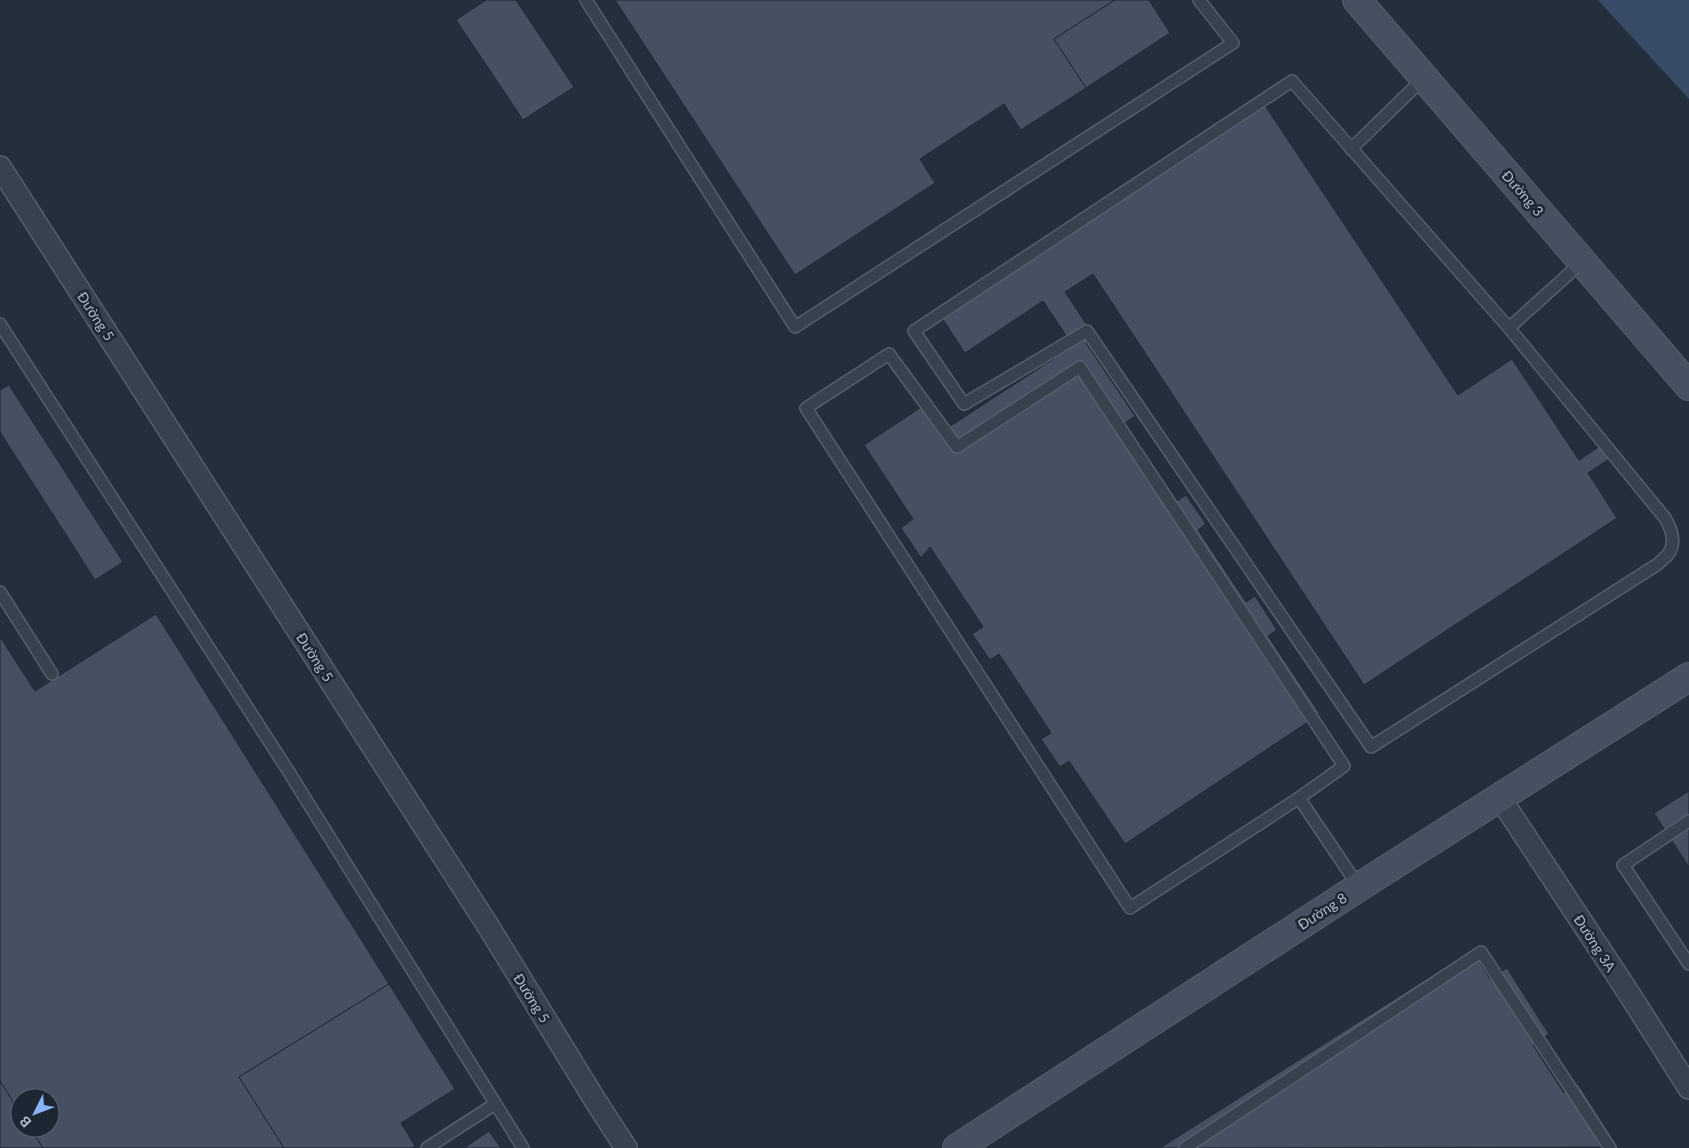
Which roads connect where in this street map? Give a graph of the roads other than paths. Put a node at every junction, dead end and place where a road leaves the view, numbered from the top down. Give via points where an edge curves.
1 (586, 0) edge
2 (1199, 0) edge
3 (1358, 0) edge
4 (1424, 78) junction
5 (1351, 149) junction
6 (0, 167) edge
7 (1583, 262) junction
8 (0, 324) edge
9 (1509, 328) junction
10 (1689, 386) edge
11 (0, 592) edge
12 (52, 674) dead end
13 (1689, 677) edge
14 (1299, 798) junction
15 (1500, 798) junction
16 (1689, 821) edge
17 (1359, 887) junction
18 (1689, 964) edge
19 (1689, 1088) edge
20 (495, 1104) junction
21 (427, 1148) edge
22 (523, 1148) edge
23 (626, 1148) edge
24 (957, 1148) edge
25 (1185, 1148) edge
26 (1610, 1148) edge

1 - 2 lane via 795,327 1233,43
3 - 4 street, Đường 3
4 - 5 lane
4 - 7 street, Đường 3
5 - 9 lane
5 - 9 lane via 1292,81 914,331 964,404 1088,330 1371,747 1658,564 1670,552 1671,529 1665,518
6 - 23 street, Đường 5 via 490,929
7 - 9 lane
7 - 10 street, Đường 3
8 - 20 lane via 282,761
11 - 12 lane
13 - 15 street, Đường 8
14 - 14 lane via 1344,766 1080,367 957,447 889,354 806,408 1130,908
14 - 17 lane
15 - 17 street, Đường 8
15 - 19 street, Đường 3A
16 - 18 lane via 1623,865
17 - 24 street, Đường 8
20 - 21 lane
20 - 22 lane
25 - 26 lane via 1481,952

